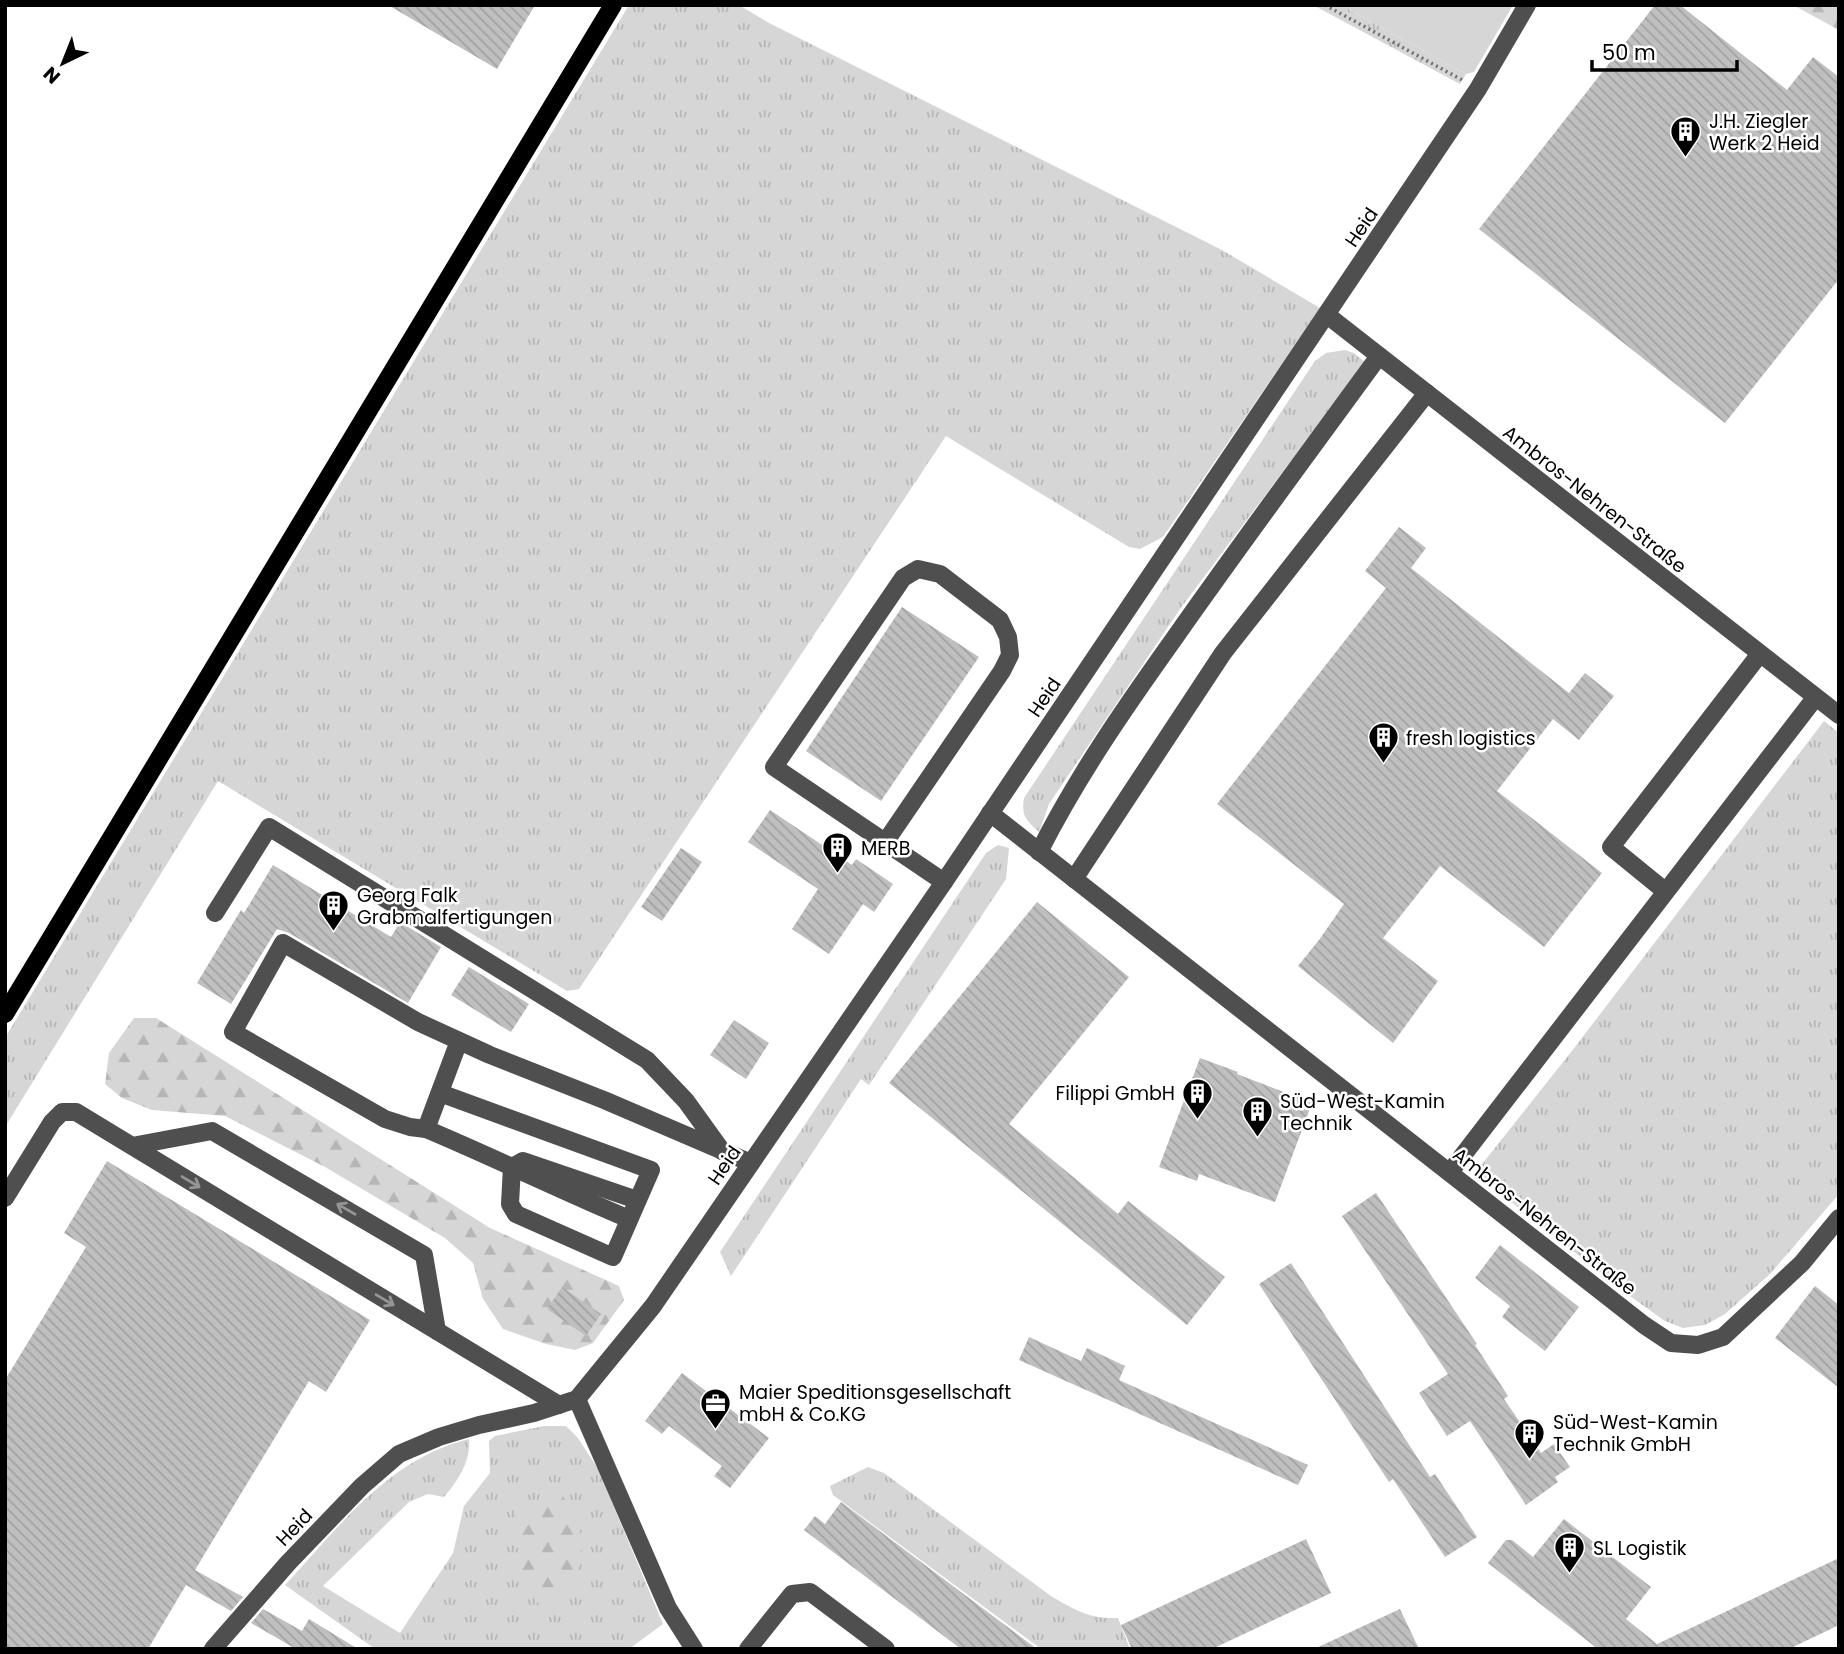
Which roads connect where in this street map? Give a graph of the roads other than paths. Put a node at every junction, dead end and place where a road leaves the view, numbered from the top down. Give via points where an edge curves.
1 (613, 5) edge
2 (1527, 5) edge
3 (1327, 315) junction
4 (1379, 356) junction
5 (1427, 393) junction
6 (1759, 655) junction
7 (1815, 698) junction
8 (1837, 710) edge
9 (990, 813) junction
10 (886, 841) junction
11 (1039, 852) junction
12 (1074, 879) junction
13 (944, 882) junction
14 (1665, 891) junction
15 (215, 913) dead end
16 (5, 1014) edge
17 (459, 1041) junction
18 (440, 1093) junction
19 (426, 1129) junction
20 (132, 1146) junction
21 (722, 1151) junction
22 (751, 1163) junction
23 (512, 1167) junction
24 (1450, 1172) junction
25 (5, 1198) edge
26 (637, 1200) junction
27 (1839, 1218) edge
28 (629, 1219) junction
29 (437, 1331) junction
30 (577, 1399) junction
31 (559, 1405) junction
32 (213, 1649) edge
33 (694, 1649) edge
34 (748, 1649) edge
35 (886, 1649) edge

1 - 16 main road
2 - 3 street, Heid via 1478,89
3 - 4 street, Ambros-Nehren-Straße
3 - 9 street, Heid
4 - 5 street, Ambros-Nehren-Straße
4 - 11 street via 1106,735
5 - 6 street, Ambros-Nehren-Straße
5 - 12 street via 1223,653
6 - 7 street, Ambros-Nehren-Straße
6 - 14 street via 1611,847
7 - 8 street, Ambros-Nehren-Straße
7 - 14 street
9 - 11 street, Ambros-Nehren-Straße
9 - 13 street, Heid
10 - 10 street via 774,767 903,578 918,569 940,574 1000,620 1010,655
10 - 13 street
11 - 12 street, Ambros-Nehren-Straße
12 - 24 street, Ambros-Nehren-Straße
13 - 22 street, Heid
14 - 24 street
15 - 21 street via 269,827 647,1060 686,1101
17 - 18 street
17 - 19 street via 283,943 233,1032 385,1119
17 - 21 street
18 - 19 street
18 - 26 street via 651,1170
19 - 23 street
20 - 25 street via 76,1112 61,1112
20 -> 29 street
29 -> 20 street via 424,1255 212,1131
21 - 22 street
22 - 30 street, Heid via 653,1306
23 - 26 street via 523,1161
23 - 28 street
23 - 28 street via 510,1204 516,1214 613,1257
24 - 27 street, Ambros-Nehren-Straße via 1671,1343 1698,1345 1723,1337 1802,1263
26 - 28 street
29 - 31 street
30 - 31 street, Heid
30 - 33 street via 668,1608
31 - 32 street, Heid via 439,1437 400,1454 362,1486 288,1563
34 - 35 street via 792,1594 810,1592

